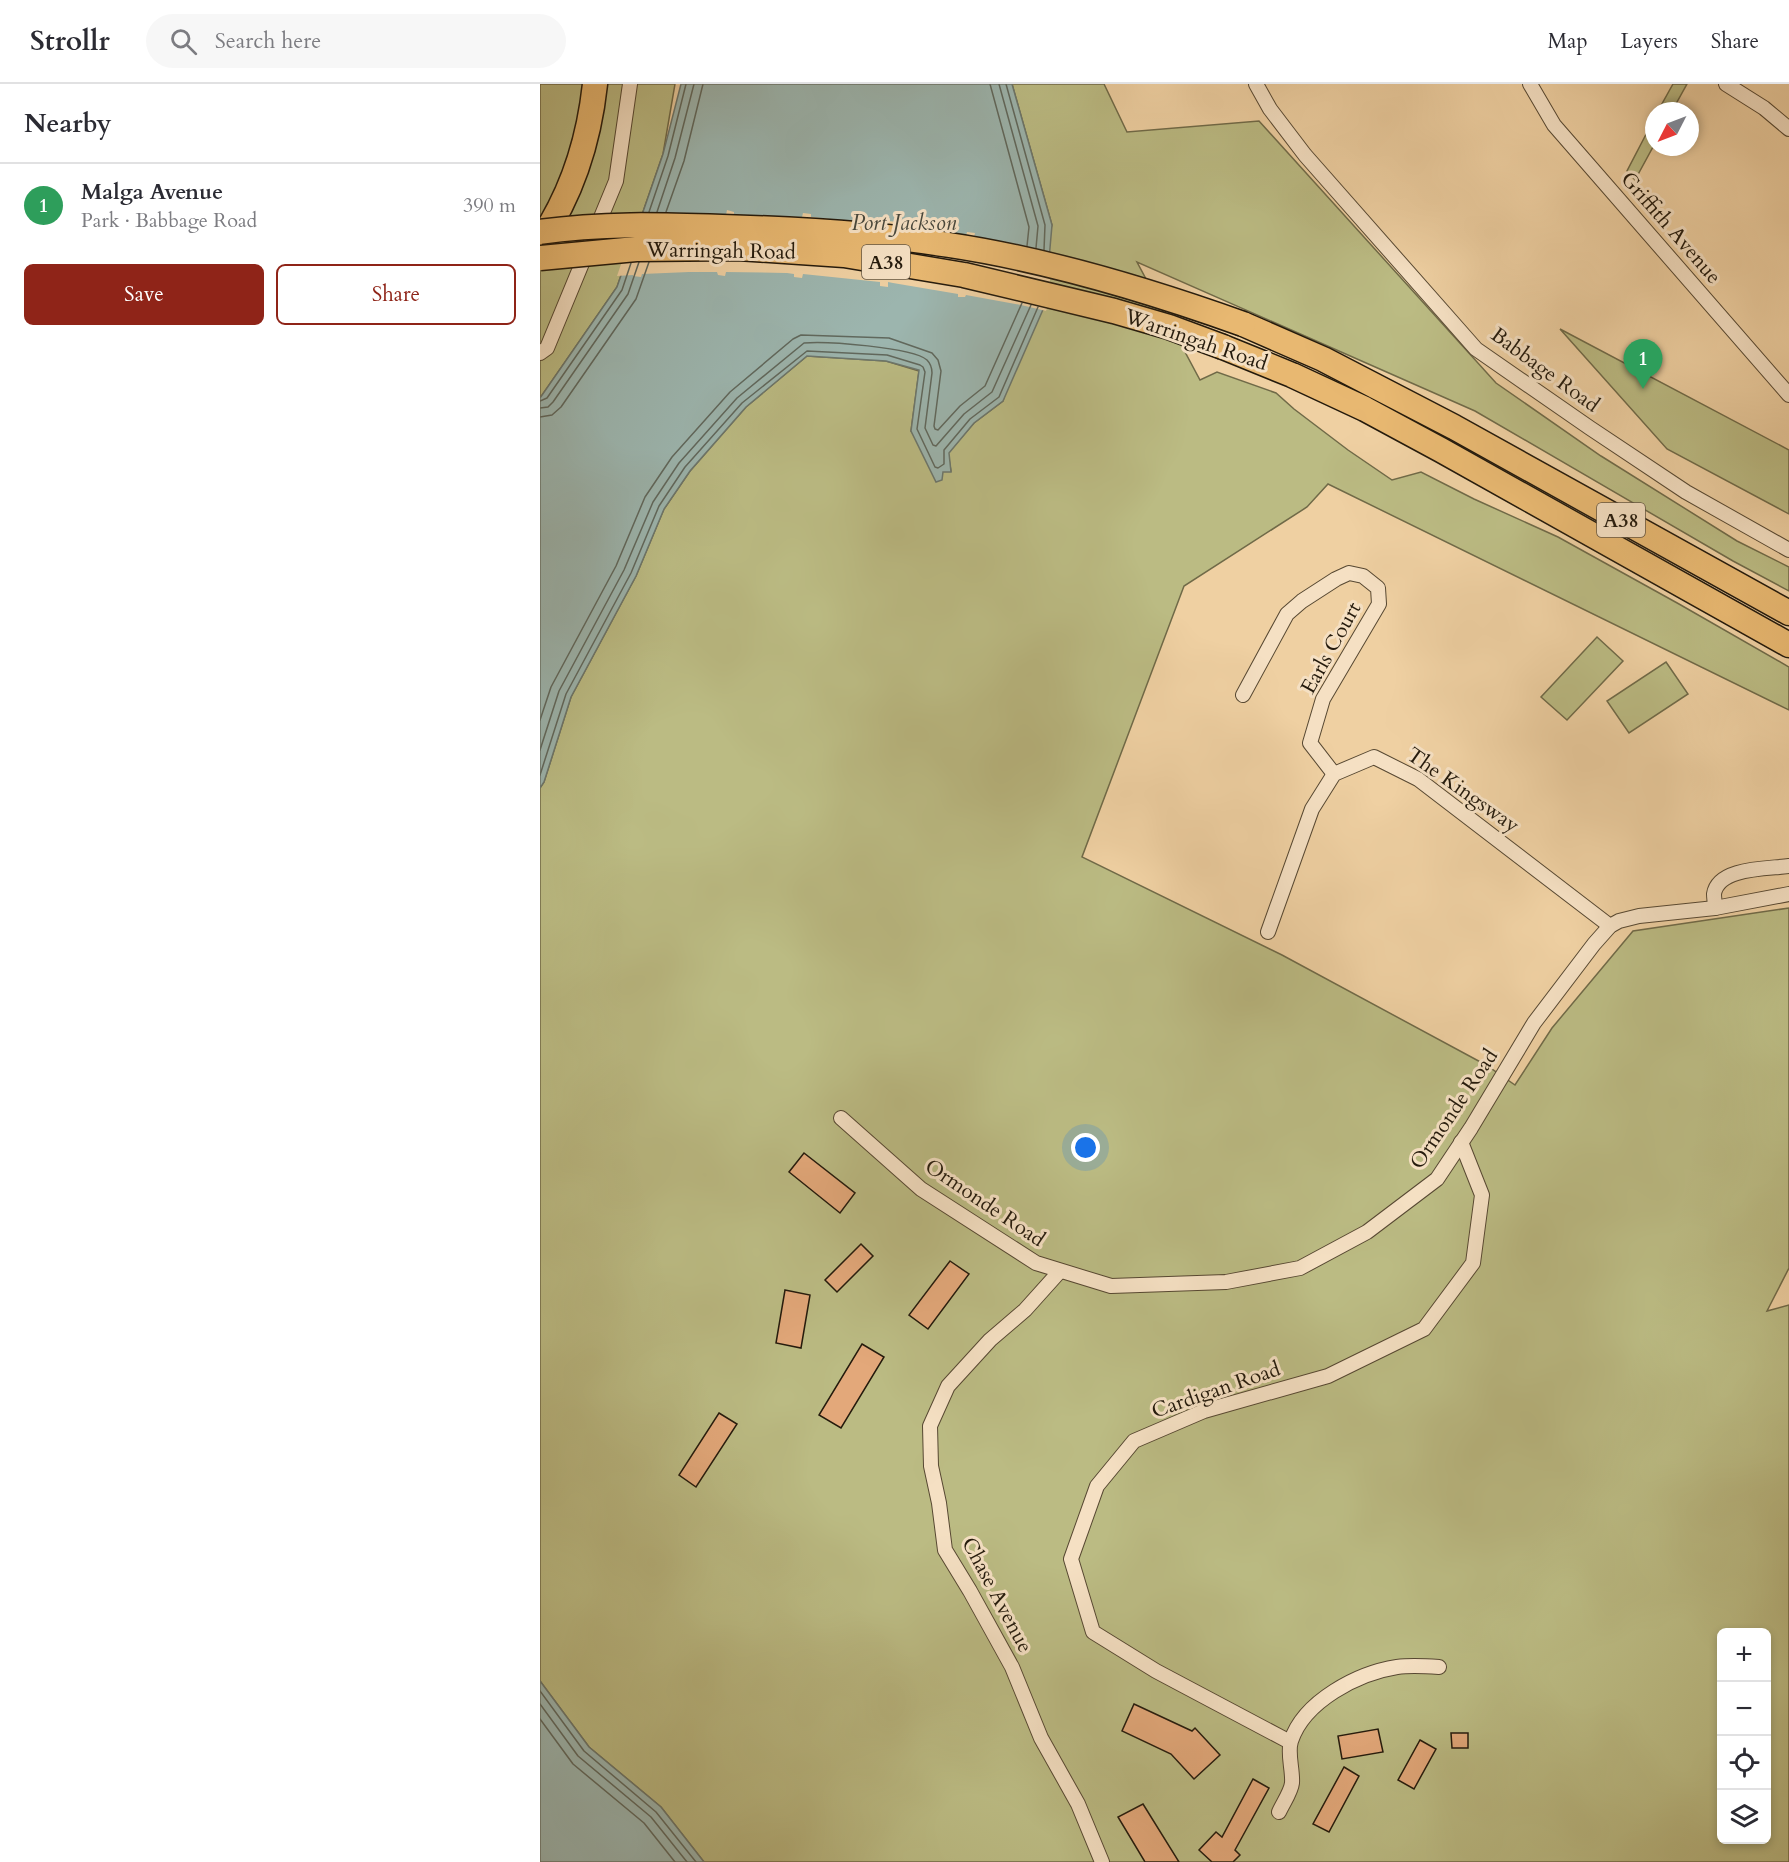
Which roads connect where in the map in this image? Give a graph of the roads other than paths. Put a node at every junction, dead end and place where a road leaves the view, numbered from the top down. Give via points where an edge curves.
1 (595, 84) edge
2 (630, 84) edge
3 (1256, 84) edge
4 (1530, 84) edge
5 (1726, 84) edge
6 (1789, 129) edge
7 (540, 232) edge
8 (540, 241) edge
9 (540, 258) edge
10 (540, 353) edge
11 (1789, 395) edge
12 (1789, 550) edge
13 (1789, 613) edge
14 (1789, 645) edge
15 (1243, 695) dead end
16 (1334, 774) junction
17 (1789, 866) edge
18 (1789, 894) edge
19 (1715, 908) junction
20 (1610, 926) junction
21 (1268, 932) dead end
22 (841, 1118) dead end
23 (1461, 1143) junction
24 (1060, 1271) junction
25 (1439, 1667) dead end
26 (1290, 1742) junction
27 (1279, 1812) dead end
28 (1102, 1862) edge

1 - 8 highway via 574,176
2 - 10 street via 616,181 547,348
3 - 12 street, Babbage Road via 1305,155 1476,349 1677,486
4 - 11 street, Griffith Avenue via 1554,125
5 - 6 street
7 - 13 highway, Warringah Road / A38, bridge via 641,225 868,235 1014,257 1194,307 1323,359 1454,426
9 - 14 highway, Warringah Road / A38, bridge via 636,249 738,248 844,255 964,275 1168,327 1292,375 1365,409
15 - 16 street, Earls Court via 1287,614 1302,601 1349,573 1363,576 1378,588 1379,604 1323,699 1310,743
16 - 20 street, The Kingsway via 1374,757 1411,775
16 - 21 street via 1312,809
17 - 19 street via 1729,875 1717,885
18 - 19 street, Ormonde Road
19 - 20 street, Ormonde Road via 1640,915
20 - 23 street, Ormonde Road via 1534,1023
22 - 24 street, Ormonde Road via 921,1188 1036,1263
23 - 24 street, Ormonde Road via 1437,1179 1367,1232 1300,1268 1226,1282 1111,1286
23 - 26 street, Cardigan Road via 1482,1195 1473,1263 1424,1329 1328,1376 1204,1411 1134,1441 1096,1486 1071,1559 1093,1632 1156,1671
24 - 28 street, Chase Avenue via 948,1386 930,1426 931,1466 945,1550 1012,1667 1041,1738 1078,1804
25 - 26 street via 1397,1667 1332,1693 1312,1709
26 - 27 street via 1292,1785

